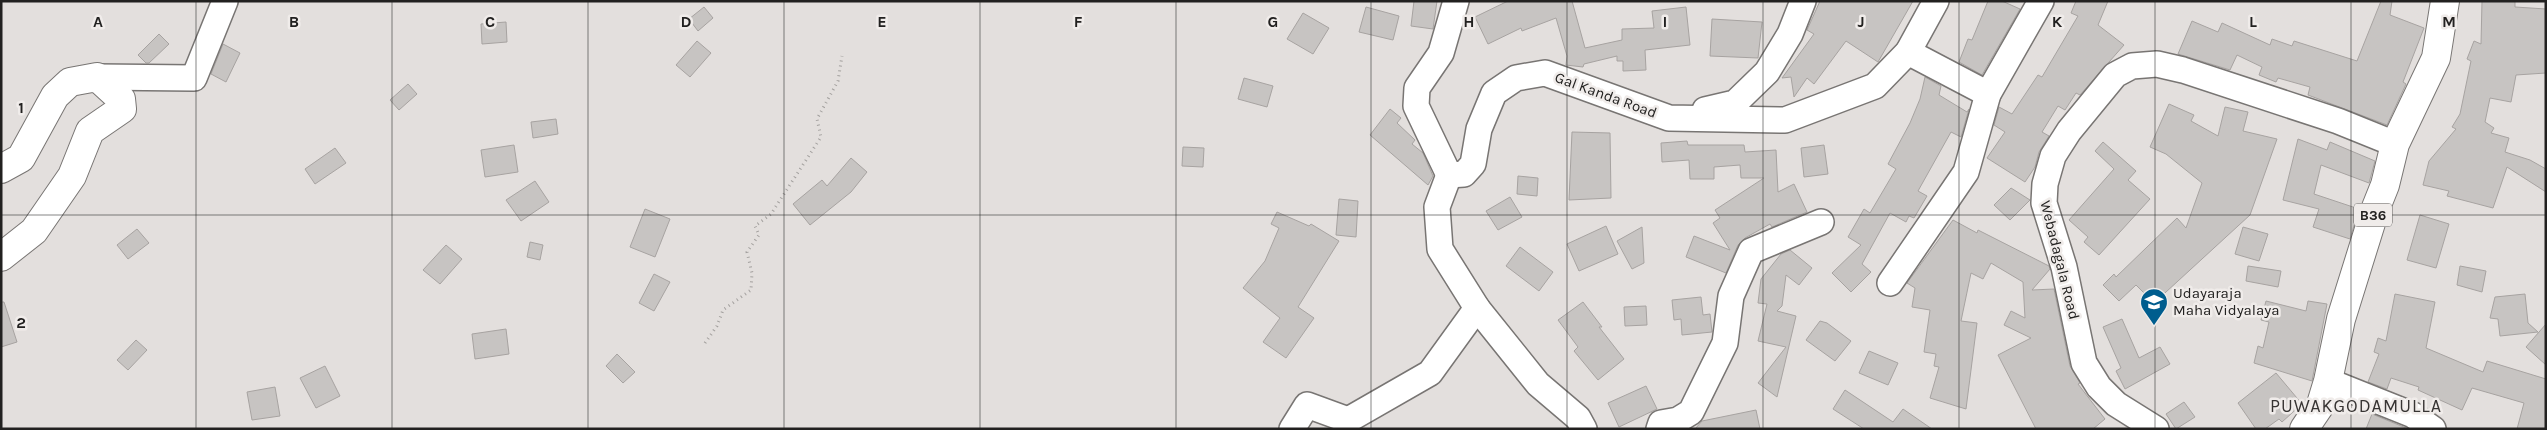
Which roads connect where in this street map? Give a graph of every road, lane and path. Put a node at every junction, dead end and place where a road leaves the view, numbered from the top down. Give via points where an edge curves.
1 (225, 1) edge
2 (1456, 1) edge
3 (1803, 1) edge
4 (1936, 1) edge
5 (2041, 1) edge
6 (2445, 1) edge
7 (1908, 52) junction
8 (842, 56) dead end
9 (97, 76) junction
10 (1988, 94) junction
11 (1669, 118) junction
12 (2395, 144) junction
13 (1, 169) edge
14 (1449, 175) junction
15 (1821, 222) dead end
16 (1, 257) edge
17 (1890, 283) dead end
18 (1477, 308) junction
19 (705, 343) dead end
20 (2328, 382) junction
21 (1292, 429) edge
22 (1584, 429) edge
23 (1659, 429) edge
24 (2156, 429) edge
25 (2304, 429) edge
26 (2433, 429) edge

1 - 9 street via 194,78
2 - 14 street via 1442,53 1417,88 1416,106
3 - 11 street via 1790,34 1767,72 1735,103
4 - 7 street, Gal Kanda Road
5 - 10 street
6 - 12 main road, B36 via 2436,58
7 - 10 street
7 - 11 street, Gal Kanda Road via 1875,86 1785,120
8 - 19 path via 838,81 817,119 821,137 771,214 755,226 759,234 747,252 752,273 751,290 723,310
9 - 13 main road via 70,82 55,96 21,158
9 - 16 main road via 121,99 122,109 90,131 72,176 34,230
10 - 17 street via 1966,172
11 - 14 street, Gal Kanda Road via 1545,73 1516,78 1494,93 1479,129 1473,164 1464,174
12 - 20 main road, B36 via 2341,319
12 - 24 street, Webadagala Road via 2338,121 2183,70 2157,64 2132,66 2115,76 2069,131 2053,156 2045,184 2044,203 2064,267 2084,363 2116,404
14 - 18 street via 1437,207 1440,249
15 - 23 street via 1751,250 1731,296 1725,343 1691,412 1678,420 1661,423
18 - 21 street via 1430,373 1348,420 1307,405
18 - 22 street via 1538,384 1578,418
20 - 25 main road, B36 via 2320,404
20 - 26 street via 2413,415

